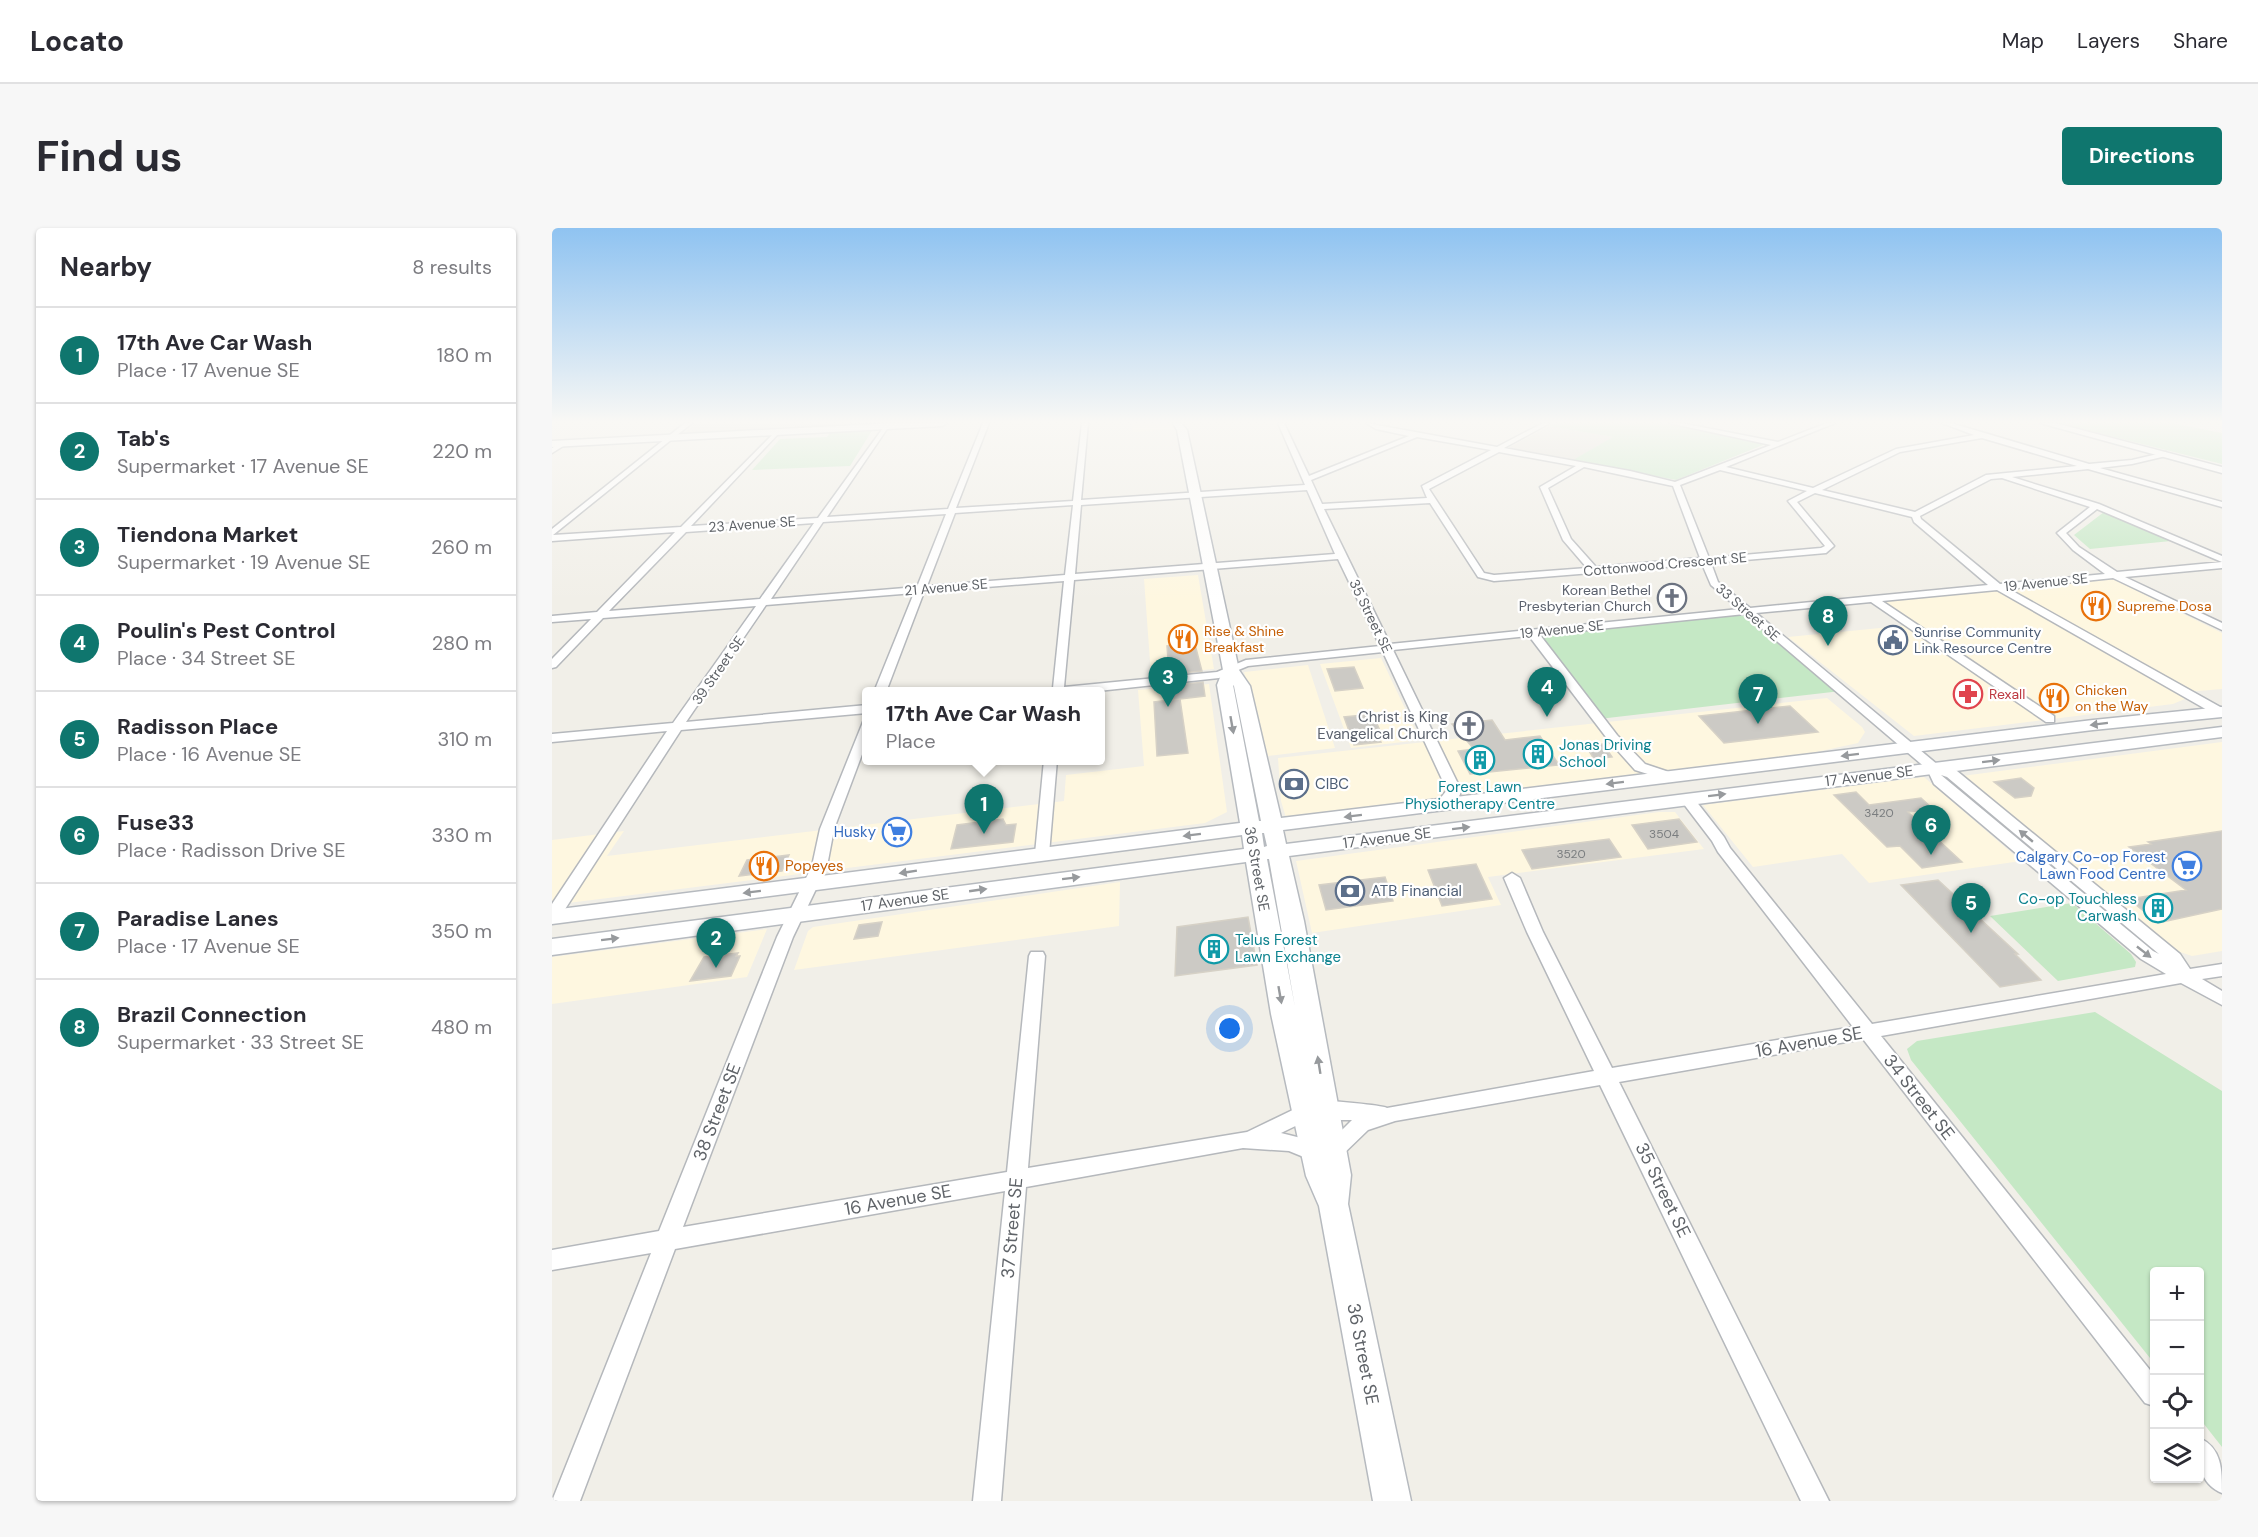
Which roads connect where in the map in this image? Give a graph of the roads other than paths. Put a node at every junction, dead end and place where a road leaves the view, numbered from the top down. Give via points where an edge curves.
1 (616, 482) edge
2 (730, 482) edge
3 (848, 482) edge
4 (962, 482) edge
5 (1079, 482) edge
6 (1192, 482) edge
7 (1431, 482) edge
8 (1553, 482) edge
9 (1668, 482) edge
10 (1680, 482) edge
11 (1782, 482) edge
12 (1830, 482) edge
13 (1979, 482) edge
14 (2023, 482) edge
15 (2145, 482) edge
16 (1309, 483) joint
17 (1676, 484) junction
18 (1814, 490) junction
19 (1194, 495) junction
20 (1432, 500) junction
21 (1077, 502) junction
22 (2222, 505) edge
23 (2096, 506) junction
24 (1319, 507) junction
25 (951, 511) junction
26 (1916, 515) junction
27 (823, 519) junction
28 (686, 529) junction
29 (552, 535) edge
30 (1341, 556) junction
31 (2222, 559) edge
32 (1705, 561) junction
33 (2222, 565) edge
34 (1209, 566) junction
35 (1594, 570) junction
36 (2116, 575) junction
37 (1069, 578) junction
38 (1999, 587) junction
39 (920, 589) junction
40 (1874, 600) junction
41 (766, 602) junction
42 (1745, 611) junction
43 (603, 615) junction
44 (552, 619) edge
45 (2222, 619) edge
46 (2208, 620) junction
47 (2222, 627) edge
48 (1532, 632) junction
49 (1386, 648) junction
50 (552, 665) edge
51 (1231, 670) junction
52 (882, 687) edge
53 (1055, 687) edge
54 (1096, 687) edge
55 (862, 709) edge
56 (2221, 716) edge
57 (2050, 719) dead end
58 (677, 726) junction
59 (2222, 732) edge
60 (552, 738) edge
61 (862, 738) edge
62 (2154, 740) junction
63 (1908, 747) junction
64 (1051, 765) edge
65 (1933, 768) junction
66 (1670, 777) junction
67 (1448, 798) junction
68 (1687, 799) junction
69 (1274, 826) junction
70 (1250, 829) junction
71 (1267, 853) junction
72 (1042, 854) junction
73 (1512, 878) dead end
74 (811, 885) junction
75 (795, 915) junction
76 (552, 916) edge
77 (552, 946) edge
78 (1037, 956) dead end
79 (2222, 970) edge
80 (2186, 976) junction
81 (2222, 999) edge
82 (1867, 1031) junction
83 (1608, 1078) junction
84 (1316, 1109) junction
85 (1395, 1113) junction
86 (1243, 1140) junction
87 (1324, 1152) junction
88 (1017, 1179) junction
89 (668, 1240) junction
90 (552, 1260) edge
91 (2150, 1389) edge
92 (2204, 1457) edge
93 (2222, 1479) edge
94 (566, 1501) edge
95 (987, 1501) edge
96 (1392, 1501) edge
97 (1815, 1501) edge

1 - 29 street
2 - 28 street
3 - 27 street, 39 Street SE
4 - 25 street
5 - 21 street
6 - 19 main road, 36 Street SE
7 - 20 street via 1425,488
8 - 35 street via 1544,488 1567,540
9 - 17 street
10 - 17 street
11 - 18 street
12 - 18 street, Cottonwood Crescent SE
13 - 26 street
14 - 23 street
15 - 22 street
16 - 19 street, 23 Avenue SE
16 - 24 street, 35 Street SE
17 - 32 street, 33 Street SE
18 - 26 street
18 - 32 street, Cottonwood Crescent SE via 1792,501 1830,546 1822,551
19 - 21 street, 23 Avenue SE
19 - 34 main road, 36 Street SE
20 - 24 street
20 - 35 street, Cottonwood Crescent SE via 1481,575 1494,578
21 - 25 street, 23 Avenue SE
21 - 37 street
23 - 31 street
23 - 36 street via 2061,533 2069,544
24 - 30 street, 35 Street SE
25 - 27 street, 23 Avenue SE
25 - 39 street
26 - 38 street via 1917,520
27 - 28 street, 23 Avenue SE
27 - 41 street, 39 Street SE
28 - 29 street, 23 Avenue SE
28 - 43 street
30 - 34 street, 21 Avenue SE
30 - 49 street, 35 Street SE
32 - 35 street, Cottonwood Crescent SE
32 - 42 street, 33 Street SE via 1714,583
33 - 36 street, 19 Avenue SE
34 - 37 street, 21 Avenue SE
34 - 51 main road, 36 Street SE
36 - 38 street, 19 Avenue SE
36 - 46 street
37 - 39 street, 21 Avenue SE
37 - 53 street
38 - 40 street, 19 Avenue SE
38 - 56 street
39 - 41 street, 21 Avenue SE
39 - 52 street
40 - 42 street, 19 Avenue SE
40 - 57 street
41 - 43 street, 21 Avenue SE
41 - 58 street, 39 Street SE
42 - 48 street, 19 Avenue SE
42 - 63 street, 33 Street SE
43 - 44 street, 21 Avenue SE
43 - 50 street
45 - 46 street
46 - 47 street
48 - 49 street, 19 Avenue SE
48 - 66 street via 1640,767
49 - 51 street, 19 Avenue SE via 1246,663
49 - 67 street, 35 Street SE
51 - 54 street, 19 Avenue SE via 1219,675
51 - 69 main road, 36 Street SE via 1242,686
51 -> 70 main road, 36 Street SE via 1225,685
55 - 58 street
56 - 62 main road
56 -> 63 main road, 17 Avenue SE
58 - 60 street
58 - 76 street, 39 Street SE
59 - 62 main road, 17 Avenue SE
61 - 74 street, 38 Street SE via 827,829 828,844
65 -> 62 main road, 17 Avenue SE
63 - 65 street, 33 Street SE
63 -> 66 main road, 17 Avenue SE
64 - 72 street
68 -> 65 main road, 17 Avenue SE
65 - 80 street, 33 Street SE via 1939,781 2076,897 2155,960
66 -> 67 main road, 17 Avenue SE
67 -> 69 main road, 17 Avenue SE
71 -> 68 main road, 17 Avenue SE
68 - 82 street, 34 Street SE
69 - 70 main road, 17 Avenue SE
69 - 71 main road, 36 Street SE
70 - 71 main road, 36 Street SE
70 -> 72 main road, 17 Avenue SE
75 -> 71 main road, 17 Avenue SE
71 - 84 main road, 36 Street SE via 1284,1014
72 -> 74 main road, 17 Avenue SE
73 - 83 street, 35 Street SE
74 - 75 street, 38 Street SE
74 -> 76 main road, 17 Avenue SE
77 -> 75 main road, 17 Avenue SE
75 - 89 street, 38 Street SE
78 - 88 street, 37 Street SE
79 - 80 street, 16 Avenue SE
80 - 81 street, 33 Street SE
80 - 82 street, 16 Avenue SE
82 - 83 street, 16 Avenue SE
82 - 91 street, 34 Street SE
83 - 85 street, 16 Avenue SE
83 - 97 street, 35 Street SE
84 - 85 street, 16 Avenue SE
84 - 86 street, 16 Avenue SE
84 - 87 main road, 36 Street SE
85 - 87 street, 16 Avenue SE via 1361,1124
86 - 87 street, 16 Avenue SE via 1300,1143
86 - 88 street, 16 Avenue SE
87 - 96 main road, 36 Street SE via 1321,1176 1334,1206
88 - 89 street, 16 Avenue SE
88 - 95 street, 37 Street SE
89 - 90 street, 16 Avenue SE
89 - 94 street, 38 Street SE
92 - 93 street

